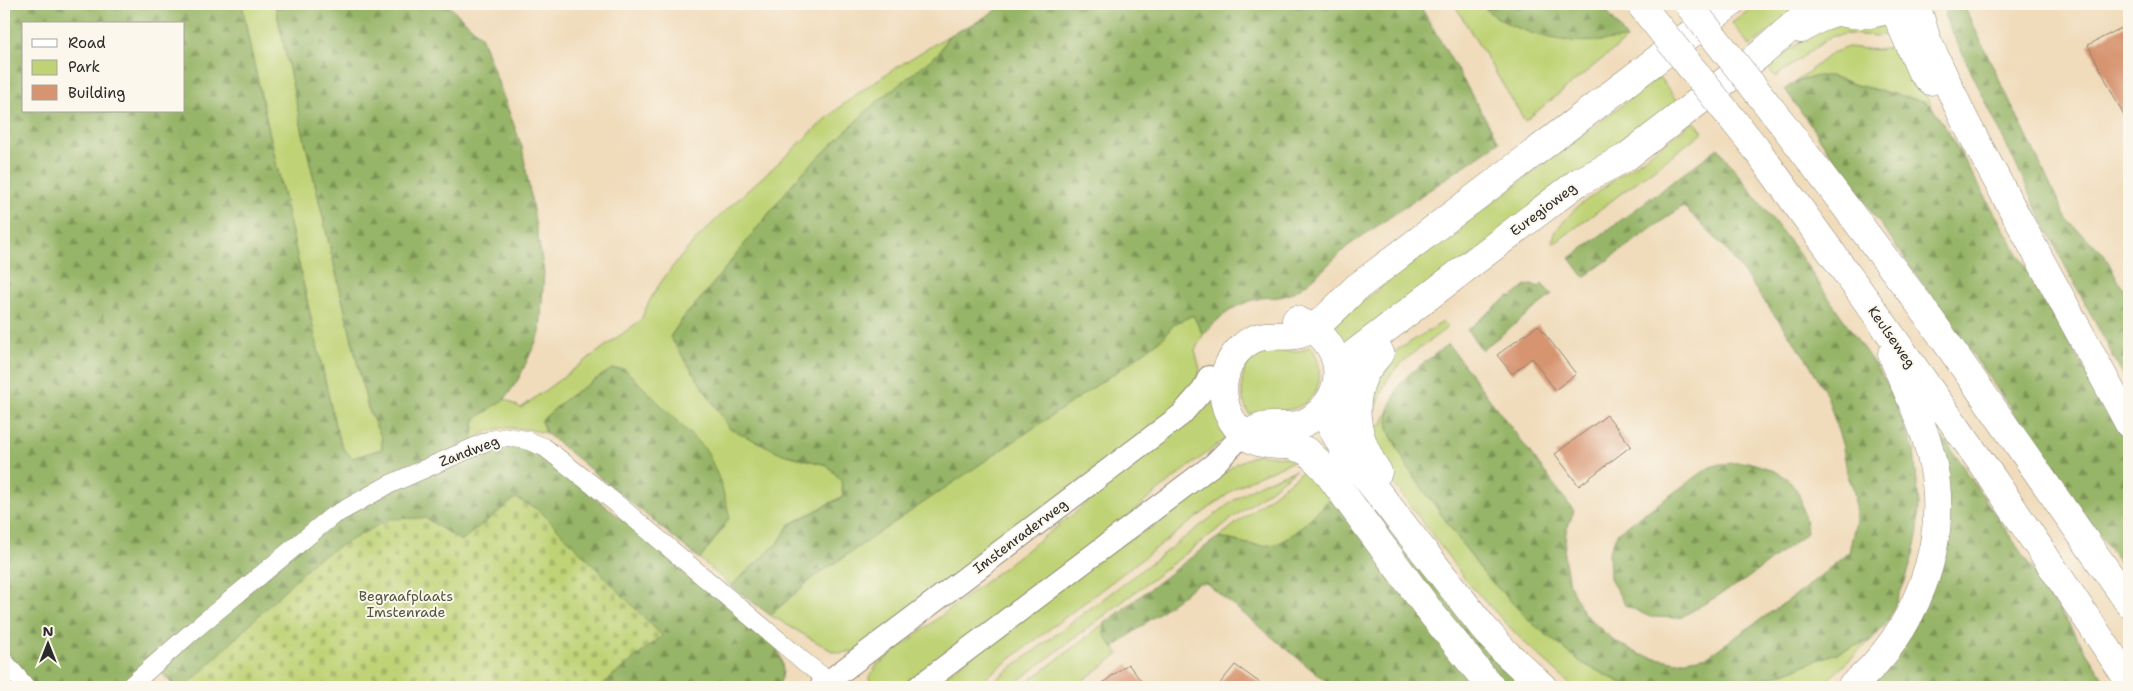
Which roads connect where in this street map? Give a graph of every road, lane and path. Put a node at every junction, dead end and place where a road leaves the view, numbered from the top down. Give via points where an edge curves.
1 (1640, 4) edge
2 (1688, 4) edge
3 (1929, 4) edge
4 (1730, 5) edge
5 (1900, 5) edge
6 (1825, 6) edge
7 (1965, 122) junction
8 (1625, 158) junction
9 (1874, 310) junction
10 (1303, 323) junction
11 (1209, 376) joint
12 (1333, 392) junction
13 (2129, 424) edge
14 (1265, 441) junction
15 (1388, 506) junction
16 (2129, 603) edge
17 (4, 661) edge
18 (2129, 681) edge
19 (829, 685) edge
20 (26, 687) edge
21 (129, 687) edge
22 (918, 687) edge
23 (1491, 687) edge
24 (1542, 687) edge
25 (1851, 687) edge

1 - 9 main road, Keulseweg, bridge via 1754,146
2 - 16 main road, bridge via 1921,306
3 - 7 main road via 1948,57
4 - 10 main road via 1356,288
5 - 6 main road via 1864,15
5 - 7 main road via 1903,33 1921,71
6 - 8 main road, Euregioweg via 1824,16 1763,52
7 - 13 main road
8 - 12 main road, Euregioweg via 1577,183 1356,352 1345,364
8 - 15 main road via 1506,258 1380,353 1365,373 1356,406 1361,443 1383,480
9 - 18 main road, Keulseweg
9 - 25 main road via 1928,444 1938,516 1930,565 1910,612 1886,651
10 - 11 main road via 1279,316 1264,317 1237,328 1218,349
10 - 12 main road via 1322,335 1335,356
10 - 14 main road via 1298,334 1262,336 1246,344 1227,368 1225,404 1232,421
11 - 19 street, Imstenraderweg via 1204,390 1181,415
12 - 14 main road via 1316,415 1302,424 1269,426
12 - 15 main road via 1329,418 1337,439
14 - 22 street via 1214,464
14 - 23 main road via 1307,451 1324,468 1432,614
15 - 24 main road via 1483,627
17 - 20 street
19 - 21 street, Zandweg via 617,504 544,447 508,437 490,440 388,485 331,517

